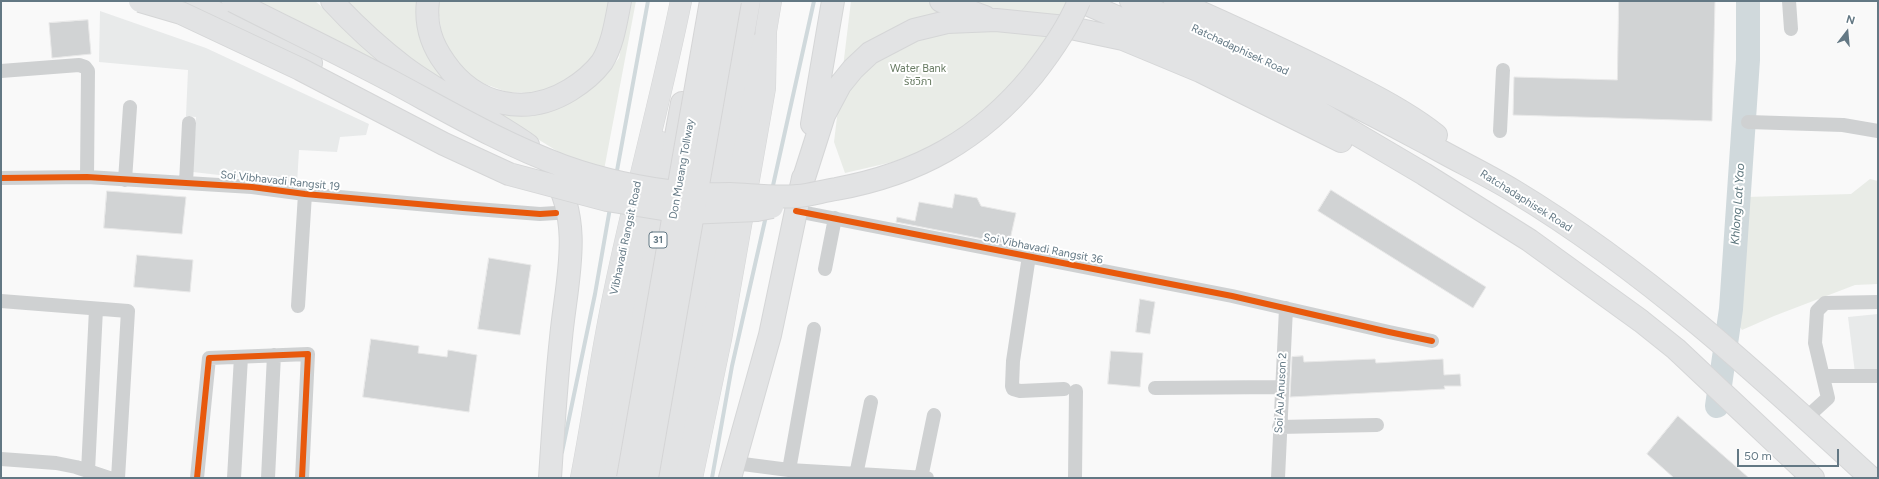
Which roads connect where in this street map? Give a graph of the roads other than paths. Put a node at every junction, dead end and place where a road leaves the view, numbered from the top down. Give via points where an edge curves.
1 (140, 1) edge
2 (194, 1) edge
3 (232, 1) edge
4 (332, 1) edge
5 (428, 1) edge
6 (681, 1) edge
7 (701, 1) edge
8 (711, 1) edge
9 (730, 1) edge
10 (749, 1) edge
11 (771, 1) edge
12 (833, 1) edge
13 (941, 1) edge
14 (1080, 1) edge
15 (1131, 1) edge
16 (1175, 1) edge
17 (1789, 1) edge
18 (619, 6) edge
19 (996, 20) junction
20 (1791, 29) dead end
21 (766, 31) junction
22 (668, 65) junction
23 (1503, 70) dead end
24 (1, 72) edge
25 (130, 107) dead end
26 (1748, 122) dead end
27 (189, 123) dead end
28 (1500, 131) dead end
29 (1878, 131) edge
30 (1468, 166) junction
31 (1424, 174) junction
32 (87, 177) junction
33 (1, 178) edge
34 (125, 180) junction
35 (186, 183) junction
36 (305, 194) junction
37 (799, 198) junction
38 (556, 213) junction
39 (835, 218) junction
40 (1029, 256) junction
41 (570, 262) junction
42 (825, 268) dead end
43 (1, 301) edge
44 (1878, 302) edge
45 (298, 306) dead end
46 (1286, 308) junction
47 (96, 309) junction
48 (814, 329) dead end
49 (1432, 341) dead end
50 (274, 355) junction
51 (241, 357) junction
52 (1824, 376) junction
53 (1878, 376) edge
54 (1281, 387) junction
55 (1155, 388) dead end
56 (870, 402) dead end
57 (934, 415) dead end
58 (1806, 418) junction
59 (1377, 425) dead end
60 (1279, 427) junction
61 (1, 459) edge
62 (733, 470) edge
63 (789, 470) junction
64 (88, 471) junction
65 (856, 475) junction
66 (109, 478) edge
67 (118, 478) edge
68 (197, 478) edge
69 (234, 478) edge
70 (268, 478) edge
71 (302, 478) edge
72 (550, 478) edge
73 (581, 478) edge
74 (601, 478) edge
75 (614, 478) edge
76 (628, 478) edge
77 (647, 478) edge
78 (664, 478) edge
79 (678, 478) edge
80 (692, 478) edge
81 (921, 478) edge
82 (927, 478) edge
83 (1075, 478) edge
84 (1278, 478) edge
85 (1813, 478) edge
86 (1870, 478) edge

1 - 37 main road, bridge via 181,13 300,69 444,144 509,174 607,200 687,213 757,210 776,207
2 - 38 main road via 466,143 535,182 553,203
3 - 37 main road, bridge via 391,81 500,140 563,166 641,186 688,193
4 - 41 main road via 366,35 405,68 523,142 550,169 569,210
5 - 18 main road via 427,24 432,42 448,68 471,90 499,103 514,105 548,101 558,97 581,83 594,71 608,48
6 - 22 main road, Vibhavadi Rangsit Road
7 - 75 main road, 31
8 - 76 main road, Don Mueang Tollway / 31, bridge
9 - 77 main road, Don Mueang Tollway, bridge
10 - 78 main road
11 - 21 main road
12 - 37 main road
13 - 19 main road
14 - 31 main road, Ratchadaphisek Road via 1176,42 1312,108
14 - 37 main road, bridge via 1060,38 1024,86 1002,109 952,148 891,176
15 - 30 main road, Ratchadaphisek Road via 1226,42 1326,90
16 - 30 main road via 1247,32 1395,107 1435,134
17 - 20 street
19 - 31 main road via 1066,27 1123,39 1200,71 1354,147
19 - 37 main road via 947,22 914,30 870,53 852,69 824,115
21 - 79 main road via 751,68 744,96
21 - 80 main road via 765,88 721,339
22 - 73 main road, Vibhavadi Rangsit Road via 642,166 614,295
22 - 74 main road via 660,149
23 - 28 street
24 - 32 street via 80,65 85,67 88,71
25 - 34 street
26 - 29 street via 1836,125
27 - 35 street
30 - 58 main road, Ratchadaphisek Road via 1514,191 1575,231 1669,300
31 - 85 main road, Ratchadaphisek Road via 1529,240 1641,321 1709,379
32 - 33 street, Soi Vibhavadi Rangsit 19
32 - 34 street, Soi Vibhavadi Rangsit 19
34 - 35 street, Soi Vibhavadi Rangsit 19
35 - 36 street, Soi Vibhavadi Rangsit 19 via 252,187
36 - 38 street, Soi Vibhavadi Rangsit 19 via 471,209
36 - 45 street
37 - 39 street, Soi Vibhavadi Rangsit 36
37 - 62 main road via 770,335
38 - 41 main road
39 - 40 street, Soi Vibhavadi Rangsit 36
39 - 42 street
40 - 46 street, Soi Vibhavadi Rangsit 36
40 - 83 street via 1013,361 1012,386 1013,389 1020,391 1070,390
41 - 72 main road via 561,337
43 - 47 street
44 - 52 street via 1839,302 1820,306 1816,317 1815,343
46 - 49 street, Soi Vibhavadi Rangsit 36
46 - 54 street, Soi Au Anuson 2
47 - 64 street
47 - 67 street via 128,311
48 - 63 street
50 - 51 street
50 - 70 street
50 - 71 street via 308,354
51 - 68 street via 209,358
51 - 69 street
52 - 53 street
52 - 58 street via 1828,398
54 - 55 street
54 - 60 street, Soi Au Anuson 2
56 - 65 street
57 - 81 street
58 - 86 main road, Ratchadaphisek Road
59 - 60 street
60 - 84 street, Soi Au Anuson 2
61 - 64 street via 56,463
62 - 63 street
63 - 65 street
64 - 66 street
65 - 81 street
81 - 82 street

